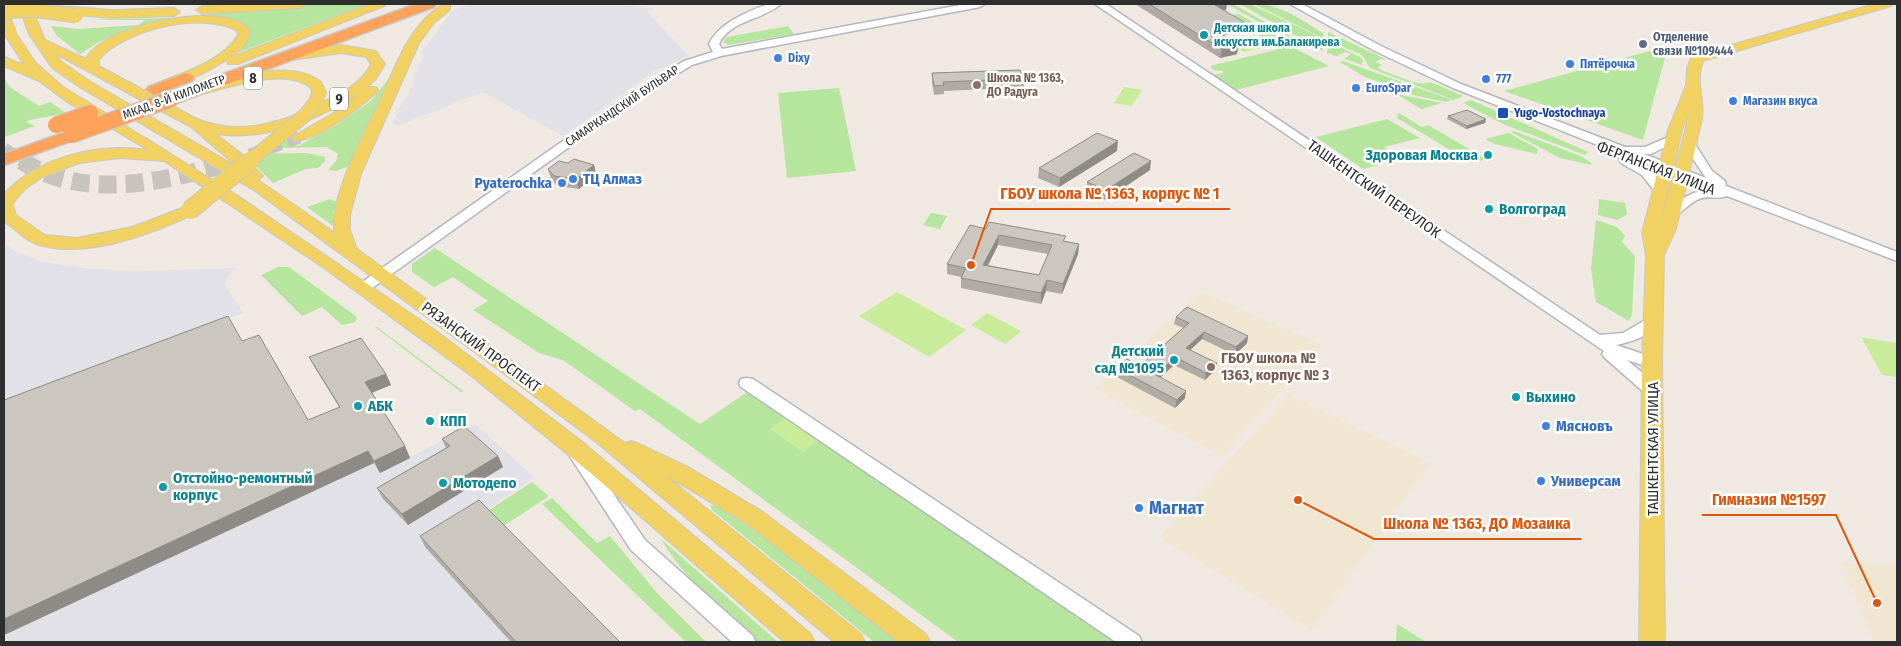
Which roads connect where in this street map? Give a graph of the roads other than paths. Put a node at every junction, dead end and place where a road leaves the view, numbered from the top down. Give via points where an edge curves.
1 (24, 4) edge
2 (34, 4) edge
3 (300, 4) edge
4 (380, 4) edge
5 (394, 4) edge
6 (429, 4) edge
7 (776, 4) edge
8 (980, 4) edge
9 (1100, 4) edge
10 (1296, 4) edge
11 (1887, 4) edge
12 (449, 5) edge
13 (272, 6) junction
14 (4, 14) edge
15 (40, 43) junction
16 (719, 53) junction
17 (282, 58) junction
18 (4, 61) edge
19 (233, 62) junction
20 (93, 68) junction
21 (42, 78) junction
22 (1691, 87) junction
23 (154, 90) junction
24 (171, 99) junction
25 (190, 121) junction
26 (299, 137) tunnel mouth
27 (1673, 139) junction
28 (4, 144) edge
29 (1689, 144) junction
30 (1599, 145) junction
31 (4, 160) edge
32 (179, 163) junction
33 (1665, 169) junction
34 (1682, 176) junction
35 (261, 188) junction
36 (1660, 190) junction
37 (1729, 194) junction
38 (190, 210) joint
39 (1672, 212) junction
40 (350, 251) junction
41 (1655, 255) junction
42 (1897, 257) edge
43 (382, 275) junction
44 (363, 288) junction
45 (1654, 321) junction
46 (1594, 339) junction
47 (1652, 363) junction
48 (747, 383) dead end
49 (1652, 390) junction
50 (604, 437) junction
51 (572, 446) junction
52 (746, 642) edge
53 (802, 642) edge
54 (852, 642) edge
55 (917, 642) edge
56 (1132, 642) edge
57 (1652, 642) edge

1 - 15 main road, РЯЗАНСКИЙ ПРОСПЕКТ via 30,26
2 - 13 main road via 70,12 112,14
3 - 13 main road
4 - 19 main road
5 - 19 highway, МКАД, 8-Й КИЛОМЕТР
6 - 17 highway, МКАД, 8-Й КИЛОМЕТР
7 - 16 street via 719,35 714,44
8 - 16 street, САМАРКАНДСКИЙ БУЛЬВАР
9 - 46 street, ТАШКЕНТСКИЙ ПЕРЕУЛОК
10 - 30 street, ФЕРГАНСКАЯ УЛИЦА via 1490,103
11 - 22 main road, ТАШКЕНТСКАЯ УЛИЦА via 1697,58
12 - 26 main road via 410,32 377,84 363,99 328,123
12 - 40 main road via 431,19 413,43 353,174 342,215 342,230
13 - 14 main road, bridge via 149,17 76,16 32,10
14 - 21 main road, РЯЗАНСКИЙ ПРОСПЕКТ via 8,31
15 - 20 main road
15 - 35 main road, РЯЗАНСКИЙ ПРОСПЕКТ via 58,65 86,86
16 - 43 street, САМАРКАНДСКИЙ БУЛЬВАР via 688,63 631,98
17 - 24 highway, МКАД, 8-Й КИЛОМЕТР
17 - 25 main road, 9 via 321,50 350,49 371,54 378,64 364,82 346,95 304,117 278,126 222,130
18 - 21 main road
19 - 23 highway, МКАД, 8-Й КИЛОМЕТР
20 - 23 main road via 92,58 99,50 144,28 205,20 232,23 242,28 243,39 224,56
20 - 25 main road
21 - 32 main road, РЯЗАНСКИЙ ПРОСПЕКТ via 60,93
22 - 27 main road, ТАШКЕНТСКАЯ УЛИЦА
22 - 29 main road, ТАШКЕНТСКАЯ УЛИЦА via 1697,110
23 - 28 highway, МКАД, 8-Й КИЛОМЕТР, bridge
24 - 31 highway, МКАД, 8-Й КИЛОМЕТР, bridge
24 - 38 main road, 8, bridge via 247,79 275,76 291,76 314,83 319,89 320,95 304,116
25 - 35 main road via 239,160 255,176
27 - 30 street via 1647,151
27 - 33 main road, ТАШКЕНТСКАЯ УЛИЦА
29 - 34 main road, ТАШКЕНТСКАЯ УЛИЦА
29 - 37 street via 1707,173
30 - 33 street, ФЕРГАНСКАЯ УЛИЦА
30 - 36 street via 1641,169
32 - 38 main road, 8 via 126,152 78,159 22,183 5,202 5,212 35,237 70,242 132,233
32 - 44 main road, РЯЗАНСКИЙ ПРОСПЕКТ
33 - 34 street, ФЕРГАНСКАЯ УЛИЦА
33 - 36 main road, ТАШКЕНТСКАЯ УЛИЦА
34 - 37 street, ФЕРГАНСКАЯ УЛИЦА
34 - 39 main road, ТАШКЕНТСКАЯ УЛИЦА
35 - 40 main road, РЯЗАНСКИЙ ПРОСПЕКТ
36 - 41 main road, ТАШКЕНТСКАЯ УЛИЦА via 1650,233
37 - 39 street via 1695,194
37 - 42 street, ФЕРГАНСКАЯ УЛИЦА
39 - 41 main road, ТАШКЕНТСКАЯ УЛИЦА via 1668,229
40 - 43 main road, РЯЗАНСКИЙ ПРОСПЕКТ
41 - 45 main road, ТАШКЕНТСКАЯ УЛИЦА
43 - 44 street, САМАРКАНДСКИЙ БУЛЬВАР
43 - 50 main road, РЯЗАНСКИЙ ПРОСПЕКТ
44 - 51 main road, РЯЗАНСКИЙ ПРОСПЕКТ
45 - 46 street via 1624,340
45 - 47 main road, ТАШКЕНТСКАЯ УЛИЦА
46 - 47 street, ТАШКЕНТСКИЙ ПЕРЕУЛОК via 1614,350
46 - 49 street
47 - 49 main road, ТАШКЕНТСКАЯ УЛИЦА
48 - 56 street
49 - 57 main road, ТАШКЕНТСКАЯ УЛИЦА
50 - 54 main road, РЯЗАНСКИЙ ПРОСПЕКТ
50 - 55 main road via 682,474 755,518
51 - 52 street via 638,545
51 - 53 main road, РЯЗАНСКИЙ ПРОСПЕКТ

